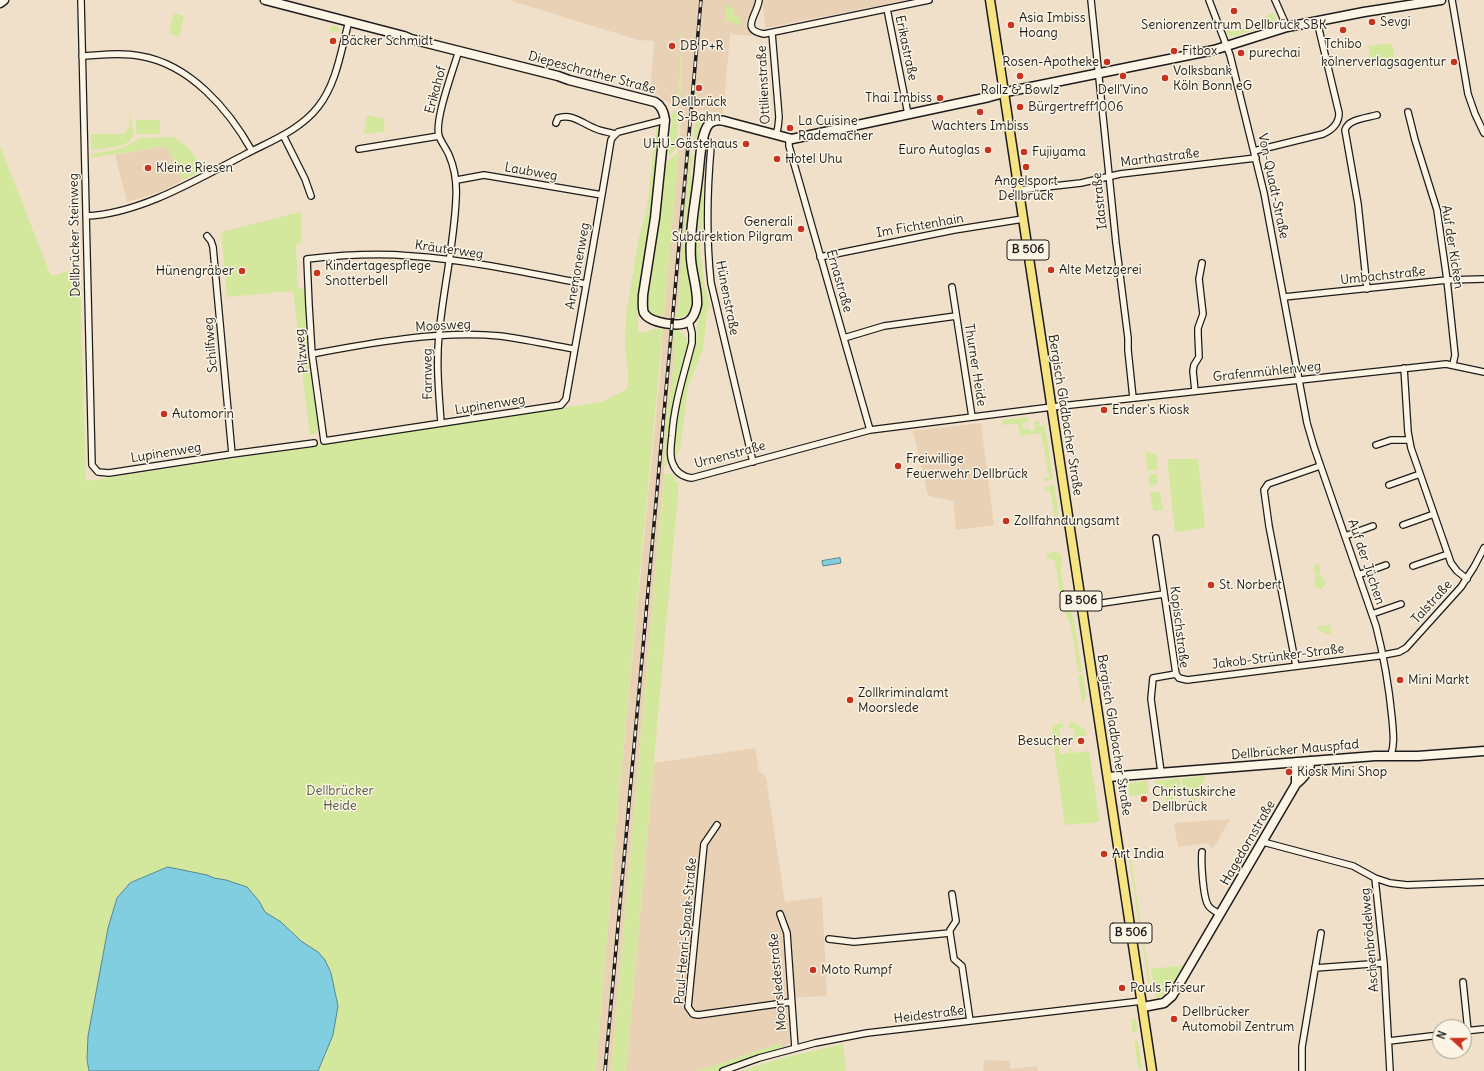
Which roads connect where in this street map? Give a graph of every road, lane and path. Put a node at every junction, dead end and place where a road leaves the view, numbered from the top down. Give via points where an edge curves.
1 (4, 0) edge
2 (81, 0) edge
3 (265, 0) edge
4 (759, 0) edge
5 (929, 0) edge
6 (990, 0) edge
7 (1091, 0) edge
8 (1209, 0) edge
9 (1275, 0) edge
10 (1441, 0) edge
11 (1452, 0) edge
12 (0, 3) edge
13 (887, 9) junction
14 (1317, 21) junction
15 (348, 22) junction
16 (1288, 27) junction
17 (772, 33) junction
18 (1227, 47) junction
19 (459, 50) junction
20 (82, 56) junction
21 (1098, 74) junction
22 (1004, 94) junction
23 (1408, 112) dead end
24 (908, 114) junction
25 (1377, 115) dead end
26 (665, 120) junction
27 (556, 123) dead end
28 (615, 134) junction
29 (1484, 134) edge
30 (283, 135) junction
31 (776, 135) junction
32 (439, 136) junction
33 (789, 138) junction
34 (703, 141) junction
35 (359, 149) dead end
36 (252, 151) junction
37 (1254, 151) junction
38 (1256, 158) junction
39 (1109, 176) junction
40 (457, 180) junction
41 (1019, 190) junction
42 (310, 196) dead end
43 (602, 196) junction
44 (86, 216) junction
45 (1023, 219) junction
46 (207, 236) dead end
47 (820, 257) junction
48 (307, 259) joint
49 (448, 259) junction
50 (1202, 263) dead end
51 (1484, 279) edge
52 (1447, 280) junction
53 (586, 284) junction
54 (952, 287) dead end
55 (1367, 289) junction
56 (1284, 297) junction
57 (956, 316) junction
58 (689, 321) junction
59 (439, 336) junction
60 (844, 338) junction
61 (574, 350) junction
62 (312, 354) junction
63 (1453, 364) junction
64 (1404, 368) junction
65 (1484, 372) edge
66 (1299, 380) junction
67 (1195, 391) junction
68 (1133, 398) junction
69 (564, 403) joint
70 (1052, 408) junction
71 (972, 417) junction
72 (441, 423) junction
73 (870, 430) junction
74 (1409, 440) junction
75 (324, 441) joint
76 (314, 442) dead end
77 (1376, 445) dead end
78 (232, 454) junction
79 (754, 462) junction
80 (1320, 466) junction
81 (94, 469) joint
82 (1420, 474) junction
83 (1389, 485) dead end
84 (1434, 514) junction
85 (1403, 525) dead end
86 (1373, 526) dead end
87 (1345, 536) junction
88 (1156, 538) dead end
89 (1484, 548) edge
90 (1448, 554) junction
91 (1386, 565) dead end
92 (1413, 566) dead end
93 (1358, 575) junction
94 (1467, 579) junction
95 (1164, 594) junction
96 (1401, 604) dead end
97 (1082, 606) junction
98 (1372, 614) junction
99 (1384, 655) junction
100 (1296, 666) junction
101 (1176, 674) junction
102 (1484, 751) edge
103 (1391, 756) junction
104 (1310, 761) junction
105 (1296, 762) junction
106 (1161, 772) junction
107 (1108, 777) junction
108 (1296, 784) junction
109 (716, 825) dead end
110 (1263, 842) junction
111 (1202, 852) dead end
112 (1375, 878) junction
113 (1484, 882) edge
114 (952, 894) dead end
115 (780, 914) dead end
116 (1220, 914) junction
117 (950, 933) junction
118 (1321, 933) dead end
119 (829, 939) dead end
120 (1384, 963) junction
121 (1315, 968) junction
122 (1463, 982) dead end
123 (791, 1002) junction
124 (1142, 1004) junction
125 (1465, 1019) edge
126 (970, 1021) junction
127 (1484, 1029) edge
128 (1472, 1030) edge
129 (1432, 1036) edge
130 (1389, 1041) junction
131 (794, 1048) junction
132 (723, 1071) edge
133 (1152, 1071) edge
134 (1302, 1071) edge
135 (1390, 1071) edge

1 - 12 street
2 - 20 street, Dellbrücker Steinweg
3 - 15 street, Diepeschrather Straße
4 - 17 street via 751,20 752,29 758,33
5 - 13 street
6 - 22 main road, Bergisch Gladbacher Straße / B 506
7 - 21 street, Idastraße
8 - 18 street, Von-Quadt-Straße
9 - 16 street
10 - 14 street
11 - 29 street via 1468,94
13 - 17 street
13 - 24 street, Erikastraße
14 - 16 street
14 - 37 street via 1339,116 1332,129 1323,134
15 - 19 street, Diepeschrather Straße
15 - 30 street via 332,81 324,99 304,121
16 - 18 street
17 - 31 street, Ottilienstraße via 779,117
18 - 21 street
18 - 37 street, Von-Quadt-Straße
19 - 26 street, Diepeschrather Straße via 655,102 662,107
19 - 32 street, Erikahof via 441,111
20 - 36 street via 139,55 152,58 176,70 219,103 234,121
20 - 44 street, Dellbrücker Steinweg
21 - 22 street
21 - 39 street, Idastraße
22 - 24 street
22 - 41 main road, Bergisch Gladbacher Straße / B 506
23 - 52 street, Auf der Kicken via 1437,210
24 - 33 street
25 - 55 street via 1348,123 1345,130 1358,204
26 - 28 street
26 - 58 street via 655,218 642,306 644,313 656,322
27 - 28 street via 558,118 564,116 582,120 593,128
28 - 43 street, Anemonenweg via 611,140
30 - 36 street
30 - 42 street via 306,179
31 - 33 street
31 - 34 street via 724,121 713,121 707,128
32 - 35 street
32 - 40 street via 449,155
33 - 47 street, Ernastraße via 789,146
34 - 58 street via 691,243 697,305 696,312
34 - 79 street, Hünenstraße via 711,147 707,233 711,283
36 - 44 street via 158,198 124,209
37 - 38 street, Von-Quadt-Straße
38 - 39 street, Marthastraße
38 - 56 street, Von-Quadt-Straße
39 - 41 street, Marthastraße via 1081,183
39 - 68 street, Idastraße
40 - 43 street, Laubweg via 484,175
40 - 49 street, Farnweg via 455,222
41 - 45 main road, Bergisch Gladbacher Straße / B 506
43 - 53 street, Anemonenweg
44 - 81 street, Dellbrücker Steinweg via 91,460
45 - 47 street, Im Fichtenhain
45 - 70 main road, Bergisch Gladbacher Straße / B 506
46 - 78 street, Schilfweg via 213,247
47 - 60 street, Ernastraße
48 - 49 street, Kräuterweg via 371,254
48 - 62 street, Pilzweg
49 - 53 street, Kräuterweg
49 - 59 street, Farnweg
50 - 67 street via 1199,279 1203,314 1198,335 1199,357 1193,371
51 - 52 street, Umbachstraße
52 - 55 street, Umbachstraße
52 - 63 street, Auf der Kicken via 1455,355
53 - 61 street, Anemonenweg
54 - 57 street, Thurner Heide
55 - 56 street, Umbachstraße
56 - 66 street, Von-Quadt-Straße
57 - 60 street, Thurner Heide via 884,326
57 - 71 street, Thurner Heide
58 - 79 street, Urnenstraße via 692,343 674,415 671,444 673,465 682,475 692,478
59 - 61 street, Moosweg via 499,336
59 - 62 street, Moosweg via 372,343
59 - 72 street, Farnweg
60 - 73 street, Ernastraße
61 - 69 street, Anemonenweg
62 - 75 street, Pilzweg
63 - 64 street, Grafenmühlenweg
63 - 65 street, Grafenmühlenweg
64 - 66 street, Grafenmühlenweg
64 - 74 street
66 - 67 street, Grafenmühlenweg
66 - 80 street, Auf der Jüchen via 1307,424
67 - 68 street, Grafenmühlenweg
68 - 70 street, Grafenmühlenweg
69 - 72 street, Lupinenweg
70 - 71 street, Urnenstraße
70 - 97 main road, Bergisch Gladbacher Straße / B 506
71 - 73 street, Urnenstraße
72 - 75 street, Lupinenweg
73 - 79 street, Urnenstraße
74 - 77 street via 1391,440
74 - 82 street
76 - 78 street, Lupinenweg
78 - 81 street, Lupinenweg via 109,473
80 - 87 street, Auf der Jüchen
80 - 100 street via 1268,484 1264,490
82 - 83 street
82 - 84 street
84 - 85 street
84 - 90 street
86 - 87 street
87 - 93 street, Auf der Jüchen
88 - 95 street, Kopischstraße
89 - 94 street, Talstraße
90 - 92 street
90 - 94 street via 1454,567
91 - 93 street
93 - 98 street, Auf der Jüchen
94 - 99 street, Talstraße via 1406,648
95 - 97 street
95 - 101 street, Kopischstraße
96 - 98 street
97 - 107 main road, Bergisch Gladbacher Straße / B 506
98 - 99 street, Auf der Jüchen
99 - 100 street, Jakob-Strünker-Straße
99 - 103 street, Auf der Jüchen via 1394,742
100 - 101 street, Jakob-Strünker-Straße via 1187,680 1179,678
101 - 106 street, Kopischstraße via 1153,678 1151,688
102 - 103 street, Dellbrücker Mauspfad
103 - 104 street, Dellbrücker Mauspfad
104 - 105 street, Dellbrücker Mauspfad
104 - 108 street, Hagedornstraße via 1304,776
105 - 106 street, Dellbrücker Mauspfad
105 - 108 street, Hagedornstraße
106 - 107 street, Dellbrücker Mauspfad
107 - 124 main road, Bergisch Gladbacher Straße / B 506
108 - 110 street, Hagedornstraße
109 - 123 street, Paul-Henri-Spaak-Straße via 704,844 688,1007 692,1014 698,1015
110 - 112 street, Aschenbrödelweg via 1354,866
110 - 116 street, Hagedornstraße
111 - 116 street, Hagedornstraße via 1207,904
112 - 113 street via 1390,884 1407,885
112 - 120 street, Aschenbrödelweg
114 - 117 street via 956,920
115 - 123 street, Moorsledestraße via 787,933
116 - 124 street, Hagedornstraße via 1169,1000 1160,1005
117 - 119 street via 854,942
117 - 126 street via 954,959 962,966
118 - 121 street
120 - 121 street
120 - 130 street, Aschenbrödelweg
121 - 134 street via 1302,1047
122 - 125 street
123 - 131 street, Moorsledestraße
124 - 126 street, Heidestraße
124 - 133 main road, Bergisch Gladbacher Straße / B 506
126 - 131 street, Heidestraße via 867,1033
127 - 128 street
129 - 130 street
130 - 135 street, Aschenbrödelweg
131 - 132 street, Heidestraße

